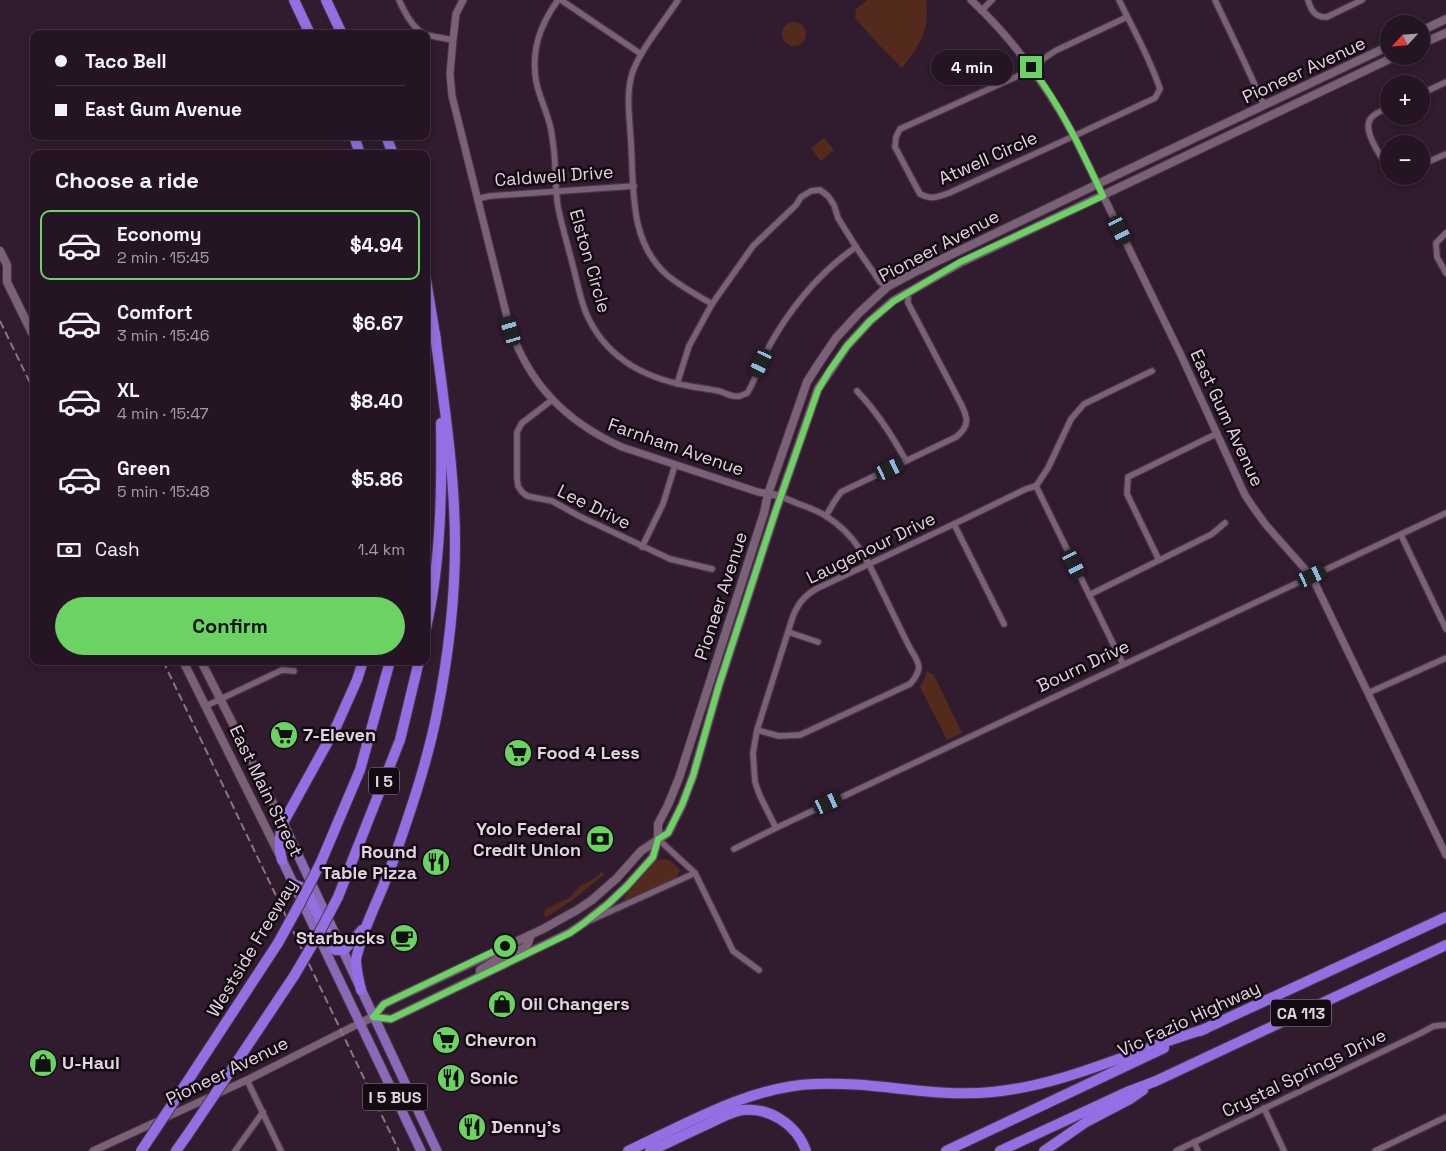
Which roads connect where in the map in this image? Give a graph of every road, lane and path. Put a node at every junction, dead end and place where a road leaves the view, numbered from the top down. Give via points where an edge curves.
1 (294, 0) edge
2 (326, 0) edge
3 (399, 0) edge
4 (463, 0) edge
5 (559, 0) edge
6 (678, 0) edge
7 (970, 0) edge
8 (992, 0) edge
9 (1119, 0) edge
10 (1215, 0) edge
11 (1308, 0) edge
12 (1362, 0) edge
13 (981, 11) junction
14 (1127, 17) junction
15 (1446, 19) edge
16 (1430, 27) edge
17 (308, 30) edge
18 (340, 30) edge
19 (417, 30) edge
20 (1446, 33) edge
21 (430, 35) edge
22 (453, 40) junction
23 (1430, 40) edge
24 (1380, 50) edge
25 (641, 54) junction
26 (1380, 64) edge
27 (1031, 67) junction
28 (1446, 82) edge
29 (1430, 90) edge
30 (1264, 105) junction
31 (1380, 112) edge
32 (1074, 136) junction
33 (1380, 153) edge
34 (1446, 154) edge
35 (1430, 162) edge
36 (1097, 184) junction
37 (634, 186) junction
38 (556, 190) junction
39 (1103, 196) junction
40 (477, 199) junction
41 (1446, 233) edge
42 (856, 247) junction
43 (0, 251) edge
44 (1446, 274) edge
45 (0, 276) edge
46 (8, 282) junction
47 (887, 287) junction
48 (908, 292) junction
49 (430, 304) edge
50 (712, 304) junction
51 (30, 329) edge
52 (435, 334) junction
53 (1152, 371) dead end
54 (677, 384) junction
55 (857, 391) dead end
56 (552, 400) junction
57 (1216, 434) junction
58 (906, 461) junction
59 (675, 465) junction
60 (1036, 486) junction
61 (768, 494) junction
62 (781, 496) junction
63 (1446, 513) edge
64 (826, 516) junction
65 (1226, 523) dead end
66 (954, 524) junction
67 (1401, 535) junction
68 (642, 547) junction
69 (1159, 560) junction
70 (869, 564) junction
71 (712, 569) dead end
72 (1312, 576) junction
73 (1089, 595) junction
74 (430, 614) edge
75 (1004, 624) dead end
76 (1446, 629) edge
77 (788, 632) junction
78 (818, 642) dead end
79 (1446, 658) edge
80 (1123, 664) junction
81 (185, 665) edge
82 (203, 665) edge
83 (362, 665) edge
84 (389, 665) edge
85 (417, 665) edge
86 (294, 671) dead end
87 (707, 687) junction
88 (1368, 693) junction
89 (221, 699) junction
90 (206, 706) junction
91 (757, 730) junction
92 (698, 757) junction
93 (283, 823) junction
94 (776, 828) junction
95 (658, 839) junction
96 (734, 849) dead end
97 (1446, 855) edge
98 (282, 860) junction
99 (695, 873) junction
100 (293, 884) junction
101 (1446, 917) edge
102 (584, 923) junction
103 (366, 926) junction
104 (530, 935) junction
105 (508, 945) junction
106 (1446, 945) edge
107 (342, 950) junction
108 (504, 965) junction
109 (758, 970) dead end
110 (480, 976) junction
111 (361, 990) junction
112 (373, 1017) junction
113 (360, 1023) junction
114 (1446, 1025) edge
115 (1205, 1029) junction
116 (247, 1080) junction
117 (1156, 1081) junction
118 (1264, 1108) junction
119 (263, 1112) junction
120 (1446, 1117) edge
121 (411, 1130) junction
122 (1194, 1142) junction
123 (94, 1151) edge
124 (141, 1151) edge
125 (176, 1151) edge
126 (235, 1151) edge
127 (282, 1151) edge
128 (421, 1151) edge
129 (427, 1151) edge
130 (437, 1151) edge
131 (628, 1151) edge
132 (650, 1151) edge
133 (806, 1151) edge
134 (946, 1151) edge
135 (1000, 1151) edge
136 (1044, 1151) edge
137 (1176, 1151) edge
138 (1198, 1151) edge
139 (1284, 1151) edge
140 (1374, 1151) edge

1 - 17 highway
2 - 18 highway
3 - 19 street
4 - 22 street, Farnham Avenue via 456,14
5 - 25 street
5 - 38 street, Elston Circle via 547,15 537,38 535,62 536,82 550,127
6 - 25 street
7 - 13 street, East Gum Avenue
8 - 13 street
9 - 14 street
10 - 30 street
11 - 12 street via 1312,11 1322,17
13 - 27 street, East Gum Avenue
14 - 27 street via 1055,51
14 - 32 street via 1160,89 1155,98
15 - 16 main road
20 - 23 main road
21 - 22 street
22 - 40 street, Farnham Avenue via 452,96
24 - 30 main road, Pioneer Avenue
25 - 37 street via 632,72 629,93
26 - 39 main road, Pioneer Avenue
27 - 32 street, East Gum Avenue
27 - 32 street, Atwell Circle via 1020,75 900,129 894,147 920,194 928,198 938,197
28 - 29 street
30 - 36 main road, Pioneer Avenue
31 - 33 street via 1371,117 1368,132
32 - 36 street, East Gum Avenue
34 - 35 street
36 - 39 street, East Gum Avenue
36 - 47 main road, Pioneer Avenue
37 - 38 street, Caldwell Drive
37 - 50 street via 638,229 654,260 666,274
38 - 40 street, Caldwell Drive
38 - 54 street, Elston Circle via 581,296 598,335 626,363 660,380
39 - 48 main road, Pioneer Avenue via 960,262
39 - 57 street, East Gum Avenue
40 - 56 street, Farnham Avenue via 514,340 530,371
41 - 44 street via 1436,243 1437,257
42 - 47 street
42 - 50 street via 828,196 820,190 811,191 801,197 753,246
42 - 54 street, Elston Circle via 808,291 786,318 748,393 731,396
43 - 46 main road via 7,265
45 - 46 main road
46 - 51 main road
47 - 61 main road, Pioneer Avenue via 836,338 807,382
48 - 58 street via 908,302 961,404 967,423 956,437
48 - 62 main road, Pioneer Avenue via 870,321 830,370 818,390
49 - 52 highway
50 - 54 street via 689,346
52 - 74 highway via 441,405 440,509
52 - 103 highway via 453,498 455,552 449,632 437,714 416,794
53 - 60 street via 1084,404 1071,419
55 - 58 street via 877,413
56 - 59 street, Farnham Avenue via 596,435
56 - 68 street, Lee Drive via 522,424 517,432 518,486 527,496 552,501
57 - 69 street via 1128,477 1127,494
57 - 72 street, East Gum Avenue via 1253,507
58 - 64 street via 841,492
59 - 61 street, Farnham Avenue
59 - 68 street via 663,504
60 - 66 street, Laugenour Drive
60 - 73 street
61 - 62 street, Farnham Avenue
61 - 87 main road, Pioneer Avenue
62 - 64 street, Farnham Avenue
62 - 92 main road, Pioneer Avenue
63 - 67 street, Bourn Drive
64 - 70 street, Farnham Avenue via 850,535
65 - 69 street via 1212,534
66 - 70 street, Laugenour Drive
66 - 75 street
67 - 72 street, Bourn Drive
67 - 76 street
68 - 71 street, Lee Drive via 670,559
69 - 73 street
70 - 77 street, Laugenour Drive via 805,596 797,607
70 - 91 street, Farnham Avenue via 917,659 920,668 917,676 910,684 800,735 779,736
72 - 80 street, Bourn Drive
72 - 88 street, East Gum Avenue
73 - 80 street
77 - 78 street
77 - 91 street, Laugenour Drive
79 - 88 street
80 - 94 street, Bourn Drive
81 - 90 main road, East Main Street
82 - 89 main road, East Main Street
83 - 93 highway via 336,727
84 - 124 highway, Westside Freeway / I 5, bridge via 360,770 321,862 278,943
85 - 125 highway, I 5, bridge via 400,740 338,897 294,976
86 - 89 street via 282,670
87 - 92 main road via 712,694 696,747
87 - 95 main road, Pioneer Avenue via 679,778 658,824
88 - 97 street, East Gum Avenue
89 - 90 street
89 - 93 main road, East Main Street
90 - 98 main road, East Main Street
91 - 94 street, Laugenour Drive via 753,753 755,782
92 - 95 main road, Pioneer Avenue via 682,805 668,833
93 - 98 highway via 278,845
93 - 107 main road, East Main Street
94 - 96 street, Bourn Drive
95 - 99 street
95 - 102 main road, Pioneer Avenue via 653,857 627,886
95 - 104 main road, Pioneer Avenue via 640,851 592,900
98 - 100 main road, East Main Street
99 - 102 street
99 - 109 street via 733,951
100 - 107 highway via 306,892 333,948
100 - 113 main road, East Main Street
101 - 115 highway, Vic Fazio Highway / CA 113
102 - 108 main road, Pioneer Avenue
103 - 107 highway
103 - 111 highway via 356,960
104 - 105 main road, Pioneer Avenue
104 - 108 main road via 526,946 509,956
105 - 110 main road via 498,959 480,970
105 - 112 main road, Pioneer Avenue via 384,1004
106 - 117 highway, CA 113
107 - 111 main road, East Main Street / I 5 BUS
108 - 110 main road, Pioneer Avenue
110 - 112 main road, Pioneer Avenue via 391,1019
111 - 112 main road, East Main Street / I 5 BUS
112 - 113 main road, Pioneer Avenue
112 - 130 main road, East Main Street / I 5 BUS
113 - 116 street, Pioneer Avenue
113 - 121 main road, East Main Street / I 5 BUS
114 - 118 street, Crystal Springs Drive via 1434,1026
115 - 131 highway via 1060,1079 1000,1091 971,1094 832,1083 777,1089 746,1097
115 - 134 highway, Vic Fazio Highway / CA 113
116 - 119 street
116 - 123 street, Pioneer Avenue
117 - 135 highway, CA 113
117 - 136 highway
118 - 122 street, Crystal Springs Drive
118 - 139 street
119 - 126 street
119 - 127 street
120 - 140 street
121 - 128 main road, East Main Street / I 5 BUS
121 - 129 main road
122 - 137 street, Crystal Springs Drive
122 - 138 street
132 - 133 highway via 742,1110 761,1111 777,1117 792,1128

